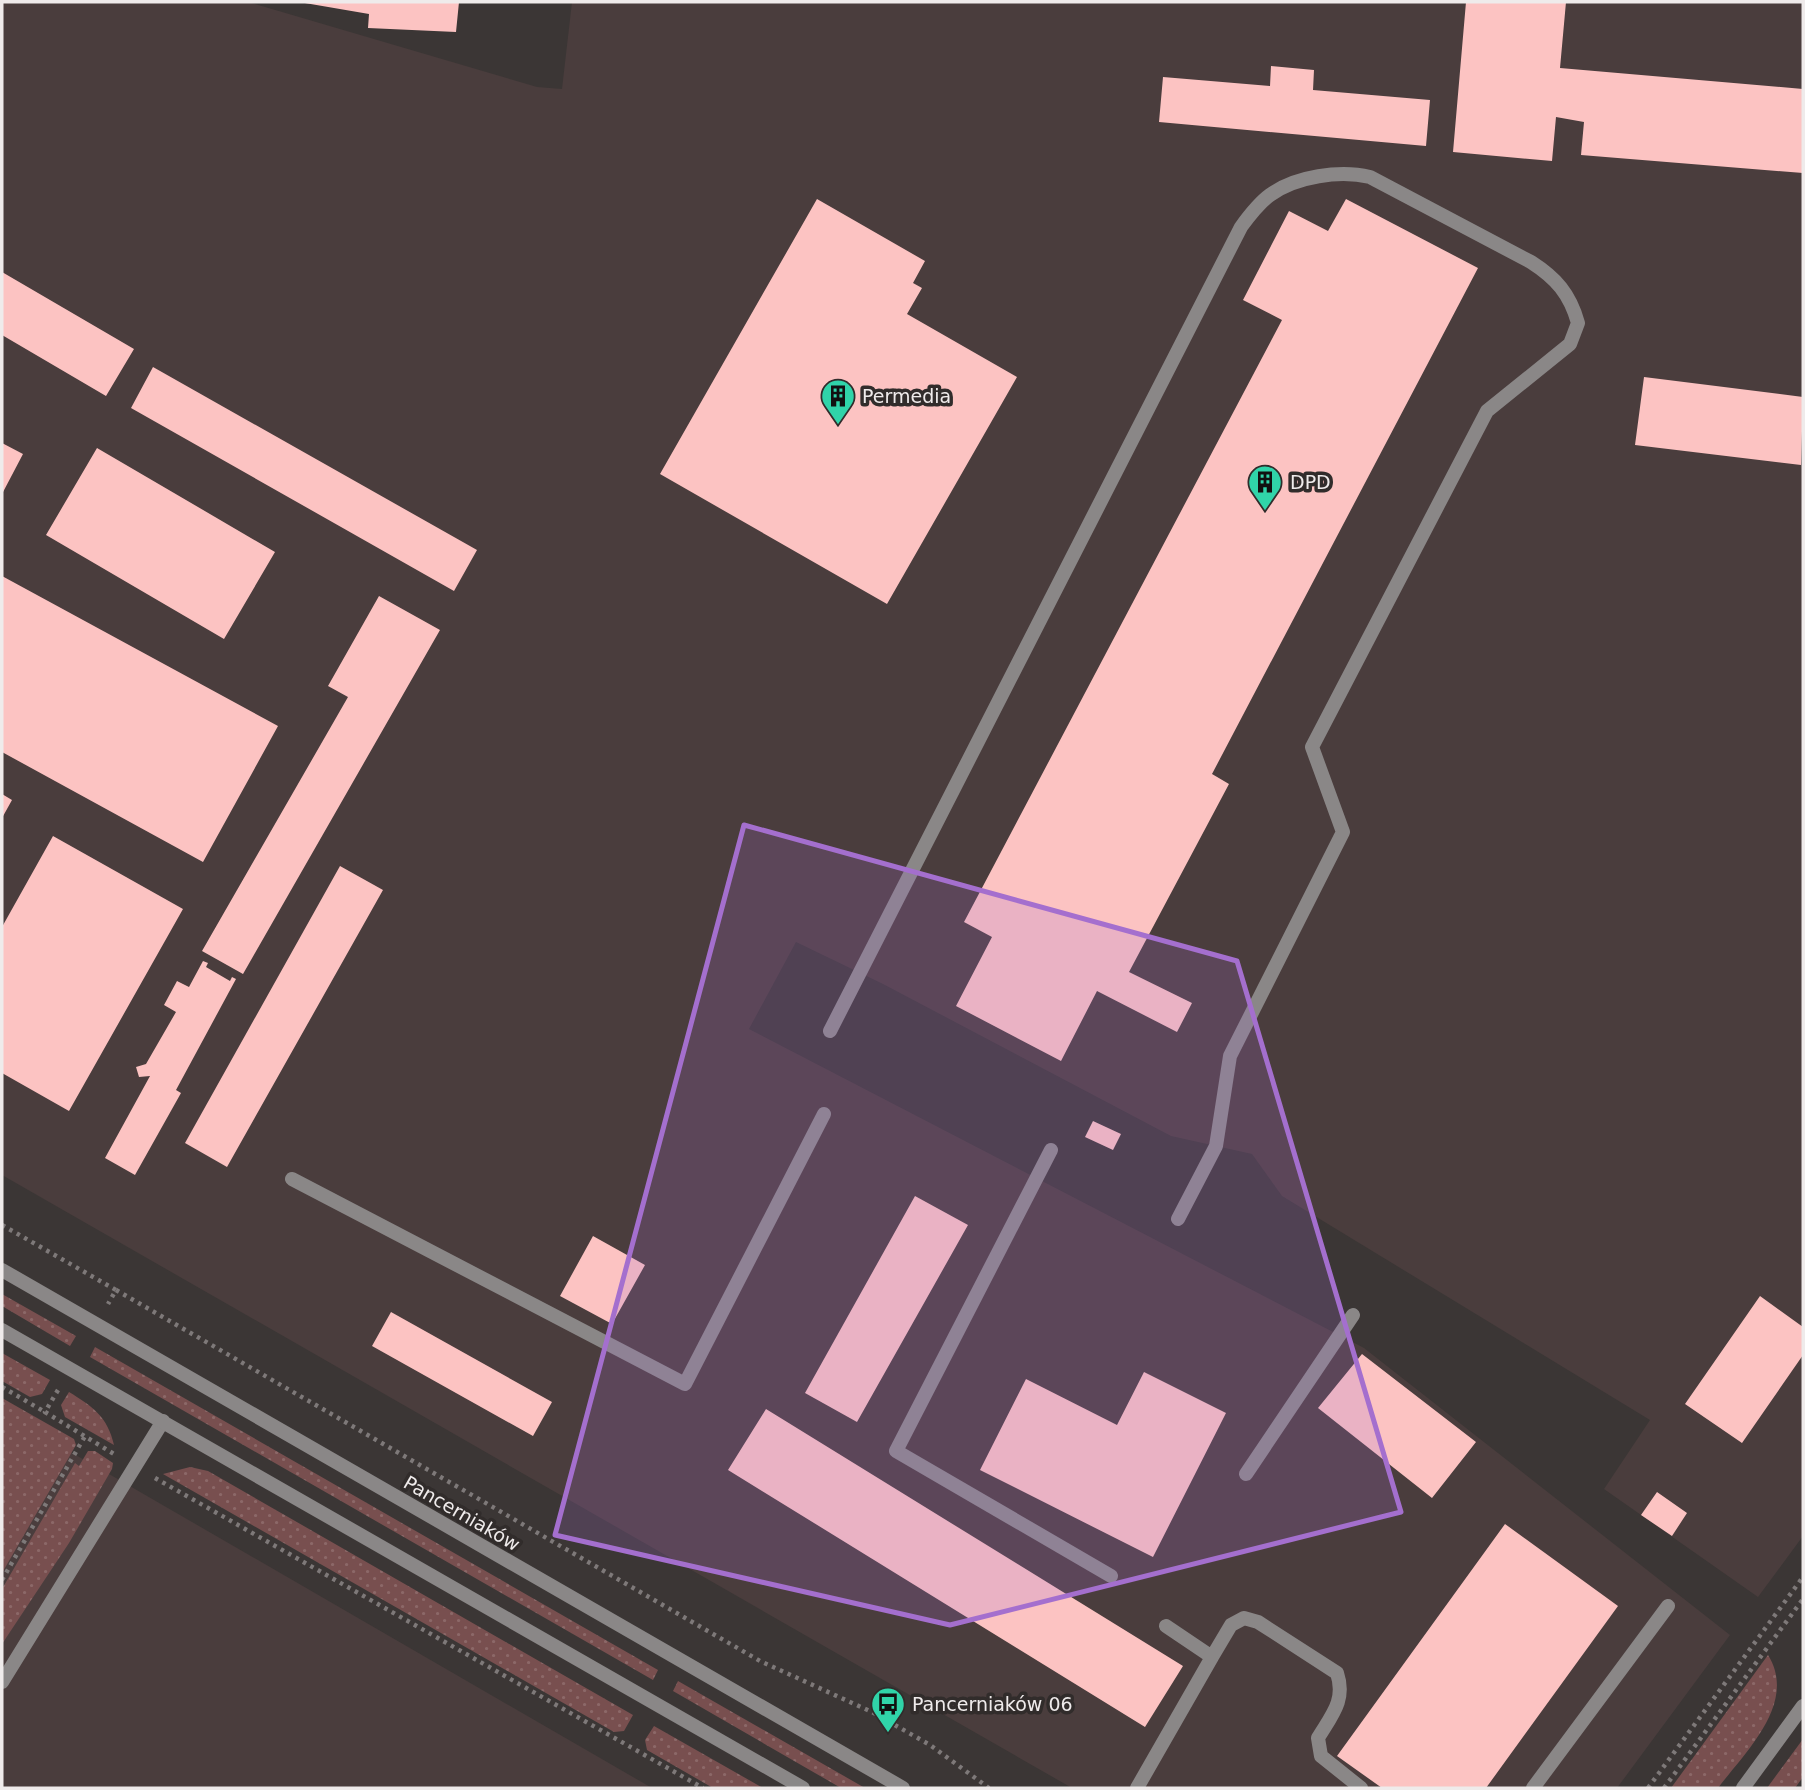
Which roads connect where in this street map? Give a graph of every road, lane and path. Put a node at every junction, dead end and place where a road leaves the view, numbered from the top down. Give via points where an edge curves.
1 (830, 1031) dead end
2 (824, 1114) dead end
3 (1051, 1150) dead end
4 (292, 1179) dead end
5 (1178, 1219) dead end
6 (2, 1270) edge
7 (116, 1290) dead end
8 (1353, 1315) dead end
9 (2, 1330) edge
10 (2, 1387) edge
11 (45, 1412) dead end
12 (163, 1422) junction
13 (85, 1436) dead end
14 (1247, 1475) dead end
15 (1111, 1576) dead end
16 (1803, 1577) edge
17 (2, 1580) edge
18 (1803, 1598) edge
19 (1668, 1606) dead end
20 (1167, 1626) dead end
21 (1212, 1657) junction
22 (2, 1682) edge
23 (1803, 1706) edge
24 (803, 1788) edge
25 (903, 1788) edge
26 (989, 1788) edge
27 (1137, 1788) edge
28 (1361, 1788) edge
29 (1533, 1788) edge
30 (1648, 1788) edge
31 (1664, 1788) edge
32 (1742, 1788) edge

1 - 5 street via 1241,227 1255,210 1271,194 1298,183 1343,172 1357,174 1531,262 1553,276 1567,293 1578,323 1570,344 1487,411 1312,747 1343,832 1230,1056 1216,1146
2 - 4 street via 685,1384
3 - 15 street via 896,1451
6 - 25 street, Pancerniaków
7 - 26 path via 760,1661 872,1712 930,1745
8 - 14 street
9 - 12 street
10 - 11 path
12 - 22 street
12 - 24 street
13 - 17 path
16 - 30 path
18 - 31 path
19 - 29 street
20 - 21 street
21 - 27 street
21 - 28 street via 1231,1625 1244,1618 1258,1622 1337,1673 1340,1702 1318,1738 1321,1756
23 - 32 street

